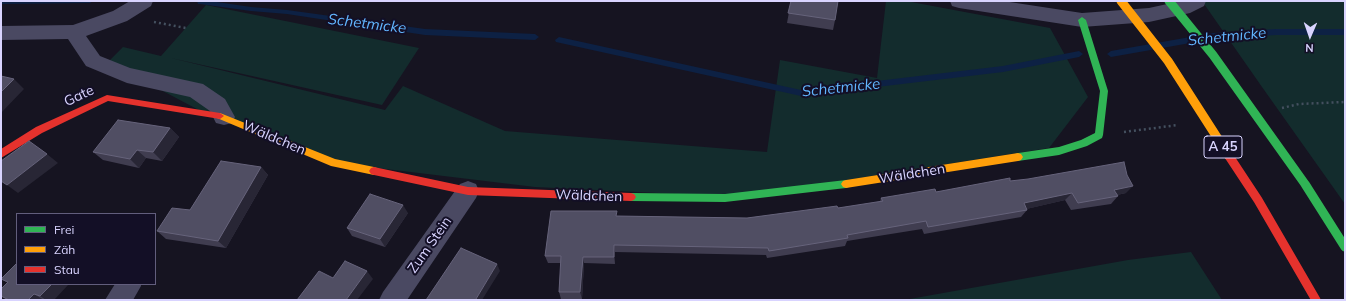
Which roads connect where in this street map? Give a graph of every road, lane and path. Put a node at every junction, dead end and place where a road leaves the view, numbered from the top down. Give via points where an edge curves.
1 (144, 1) edge
2 (959, 1) edge
3 (1121, 1) edge
4 (1169, 1) edge
5 (1198, 1) edge
6 (1082, 20) junction
7 (73, 32) junction
8 (1, 33) edge
9 (224, 117) junction
10 (1, 154) edge
11 (468, 191) junction
12 (1345, 246) edge
13 (392, 300) edge
14 (1316, 300) edge

1 - 7 street via 114,18
2 - 6 street
3 - 14 main road, A 45, bridge via 1168,62 1258,200
4 - 12 main road, bridge via 1213,55
5 - 6 street via 1183,8 1149,15
6 - 11 main road, Wäldchen via 1104,91 1099,135 1059,151 816,189 725,198 606,197
7 - 8 street
7 - 9 street, Wäldchen via 93,61 127,74 196,90 218,105
9 - 10 main road, Gate via 107,98 39,130
9 - 11 main road, Wäldchen via 334,163
11 - 13 street, Zum Stein

